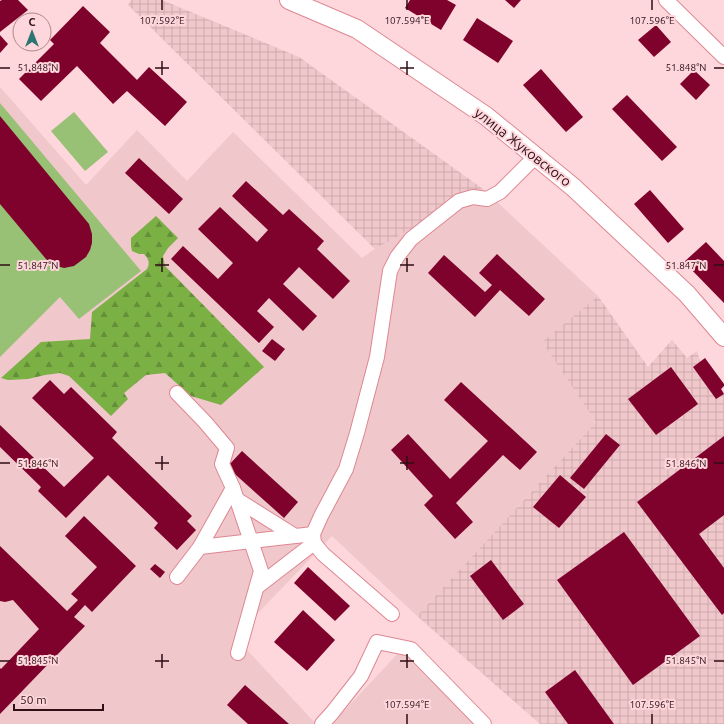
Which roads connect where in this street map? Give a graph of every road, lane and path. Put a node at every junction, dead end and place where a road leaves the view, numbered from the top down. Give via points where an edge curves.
1 (289, 0) edge
2 (666, 0) edge
3 (724, 56) edge
4 (536, 156) junction
5 (724, 337) edge
6 (178, 393) dead end
7 (235, 494) junction
8 (295, 536) junction
9 (313, 538) junction
10 (251, 541) junction
11 (200, 547) junction
12 (177, 577) dead end
13 (257, 587) junction
14 (392, 614) dead end
15 (238, 653) dead end
16 (322, 724) edge
17 (484, 724) edge

1 - 4 street, улица Жуковского via 357,28 486,116
2 - 3 street
4 - 5 street, улица Жуковского via 573,187 687,294
4 - 9 street via 500,192 487,199 473,197 459,201 411,240 397,257 390,271 377,357 357,433 346,469 320,516
6 - 7 street via 227,448 222,464
7 - 8 street
7 - 10 street
7 - 11 street
8 - 9 street
8 - 10 street
9 - 13 street
9 - 14 street via 323,554
10 - 11 street
10 - 13 street via 261,571
11 - 12 street
13 - 15 street
16 - 17 street via 361,676 377,642 411,649

